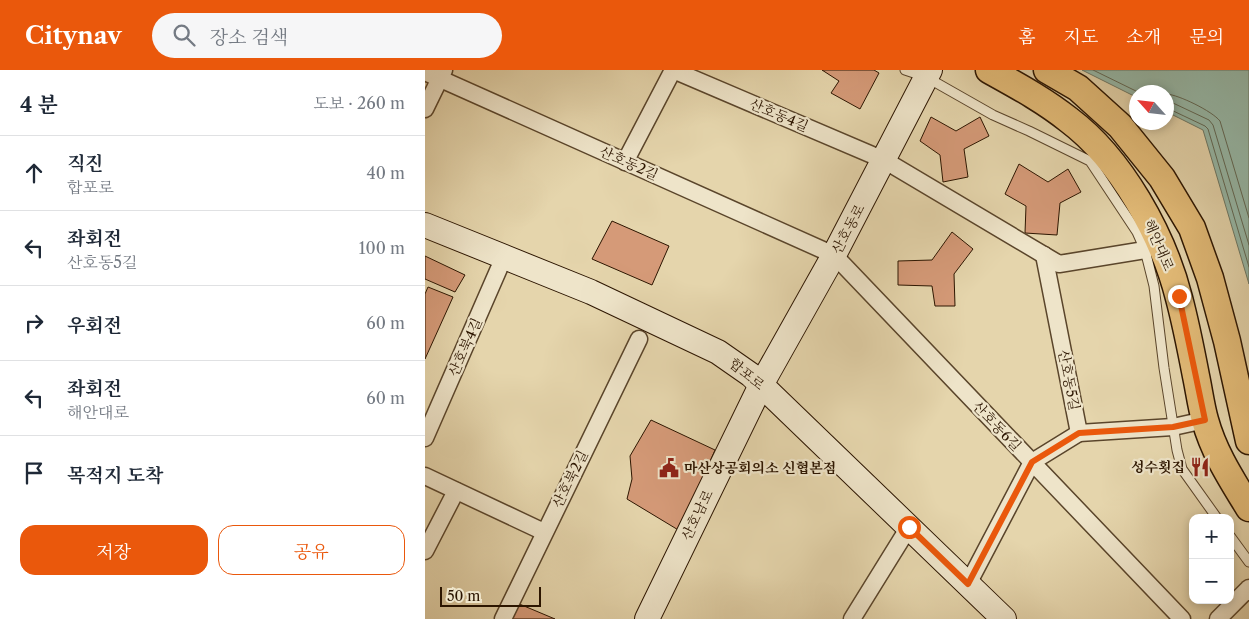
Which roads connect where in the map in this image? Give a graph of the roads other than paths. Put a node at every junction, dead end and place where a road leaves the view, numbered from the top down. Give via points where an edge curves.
1 (673, 70) edge
2 (989, 70) edge
3 (1047, 70) edge
4 (920, 72) edge
5 (436, 74) edge
6 (425, 109) edge
7 (884, 160) junction
8 (625, 162) junction
9 (425, 225) edge
10 (1145, 250) junction
11 (834, 255) junction
12 (1044, 255) junction
13 (504, 257) junction
14 (639, 339) dead end
15 (761, 385) junction
16 (1205, 420) junction
17 (1173, 427) junction
18 (1079, 433) junction
19 (425, 438) edge
20 (1249, 442) edge
21 (1219, 458) junction
22 (1032, 462) junction
23 (425, 476) edge
24 (456, 492) junction
25 (1249, 508) edge
26 (1214, 514) edge
27 (909, 527) junction
28 (544, 532) junction
29 (1234, 541) edge
30 (425, 551) edge
31 (1249, 562) edge
32 (968, 584) junction
33 (1249, 588) edge
34 (651, 618) edge
35 (503, 619) edge
36 (852, 619) edge
37 (1004, 619) edge
38 (1182, 619) edge
39 (1218, 619) edge

1 - 7 street, 산호동4길
1 - 8 street
2 - 16 main road, 해안대로 via 1070,120 1113,165 1141,206 1163,248 1179,296
3 - 20 main road via 1078,88 1121,126 1162,178 1192,228 1213,287
4 - 7 main road, 산호동로
4 - 10 lane via 993,115 1090,161 1137,232
5 - 6 street
5 - 8 street, 산호동2길
7 - 11 main road, 산호동로
7 - 12 street, 산호동4길
8 - 11 street, 산호동2길
9 - 13 main road, 합포로
10 - 12 street, 산호동4길 via 1059,264
10 - 17 lane via 1154,286
11 - 15 main road, 산호동로
11 - 22 street, 산호동6길
12 - 18 street, 산호동5길
13 - 15 main road, 합포로 via 591,292 718,352
13 - 19 street, 산호북4길
14 - 28 street, 산호북2길
15 - 27 main road, 합포로
15 - 34 main road, 산호남로
16 - 17 street
16 - 21 main road, 해안대로
17 - 18 street
17 - 26 lane via 1183,469
18 - 22 street
20 - 21 main road
21 - 25 main road, 해안대로
22 - 32 street
22 - 38 street, 산호동6길
23 - 24 street
24 - 28 street
24 - 30 street
27 - 32 main road, 합포로
27 - 36 street
28 - 35 street, 산호북2길
29 - 31 lane
32 - 37 main road, 합포로
33 - 39 street

